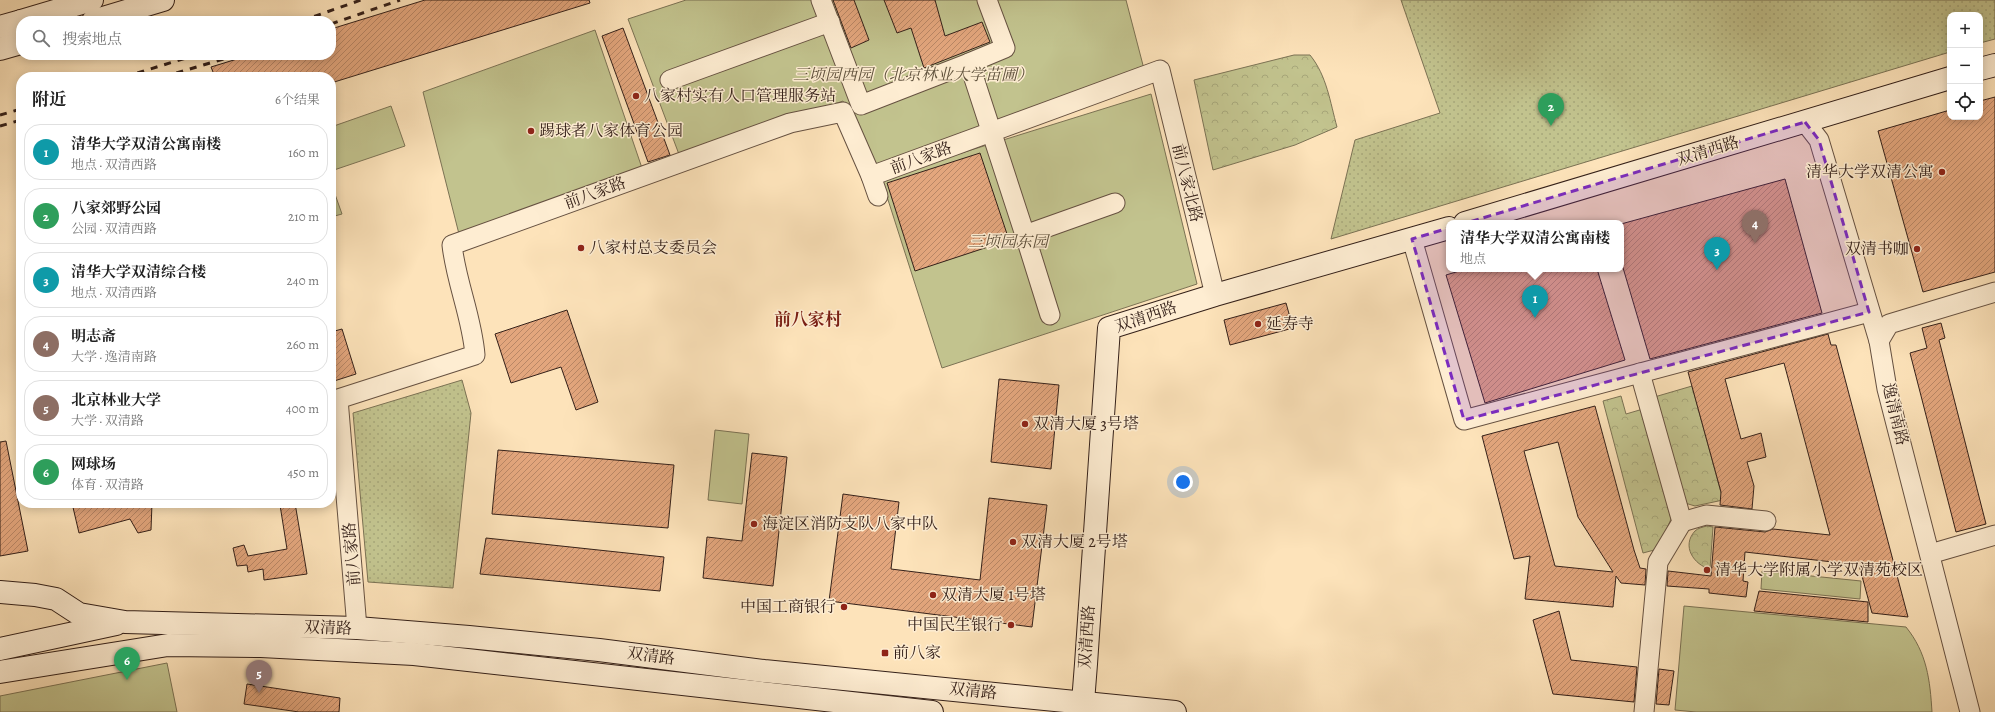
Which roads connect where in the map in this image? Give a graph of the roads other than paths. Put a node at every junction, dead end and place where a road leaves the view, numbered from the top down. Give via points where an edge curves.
1 (92, 0) edge
2 (163, 0) edge
3 (821, 0) edge
4 (988, 0) edge
5 (38, 16) edge
6 (110, 16) edge
7 (16, 22) edge
8 (830, 22) junction
9 (0, 27) edge
10 (16, 44) edge
11 (0, 49) edge
12 (969, 63) junction
13 (1995, 65) edge
14 (1983, 68) edge
15 (1160, 70) joint
16 (1947, 79) edge
17 (670, 80) dead end
18 (1805, 122) junction
19 (992, 132) junction
20 (871, 176) junction
21 (878, 196) dead end
22 (1115, 203) dead end
23 (1475, 220) edge
24 (1446, 229) edge
25 (1025, 235) junction
26 (1412, 239) junction
27 (1995, 292) edge
28 (1215, 295) junction
29 (1869, 312) junction
30 (1050, 315) dead end
31 (1879, 341) junction
32 (1640, 373) junction
33 (1766, 521) dead end
34 (1682, 522) junction
35 (1995, 535) edge
36 (1930, 554) junction
37 (0, 592) edge
38 (125, 622) junction
39 (357, 628) junction
40 (0, 649) edge
41 (0, 672) edge
42 (1085, 707) edge
43 (932, 712) edge
44 (1175, 712) edge
45 (1644, 712) edge
46 (1970, 712) edge

1 - 5 main road
2 - 6 main road
3 - 8 street
4 - 12 street via 1005,48
7 - 9 main road
8 - 12 street via 861,105
8 - 17 street
10 - 11 main road
12 - 19 street
13 - 14 main road
15 - 19 street, 前八家路
15 - 28 street, 前八家北路
16 - 18 main road, 双清西路
18 - 23 main road, 双清西路
18 - 29 street, 逸清南路 via 1819,140
19 - 20 street, 前八家路
19 - 25 street
20 - 21 street
20 - 39 street, 前八家路 via 842,112 790,123 452,245 455,269 473,336 475,354 338,399
22 - 25 street
24 - 26 main road, 双清西路
25 - 30 street
26 - 28 main road, 双清西路
26 - 32 street via 1464,420
27 - 31 street via 1889,324
28 - 42 main road, 双清西路 via 1109,328
29 - 31 street, 逸清南路
29 - 32 street
31 - 36 street, 逸清南路 via 1887,388
32 - 34 street
33 - 34 street via 1706,515
34 - 45 street via 1658,562
35 - 36 street
36 - 46 street, 逸清南路
37 - 38 main road, 双清路 via 56,600 79,614
38 - 39 main road, 双清路
38 - 40 main road, 双清路
39 - 42 main road, 双清路 via 469,636 599,650
41 - 43 main road, 双清路 via 168,645 261,646 414,654
42 - 44 main road, 双清路

